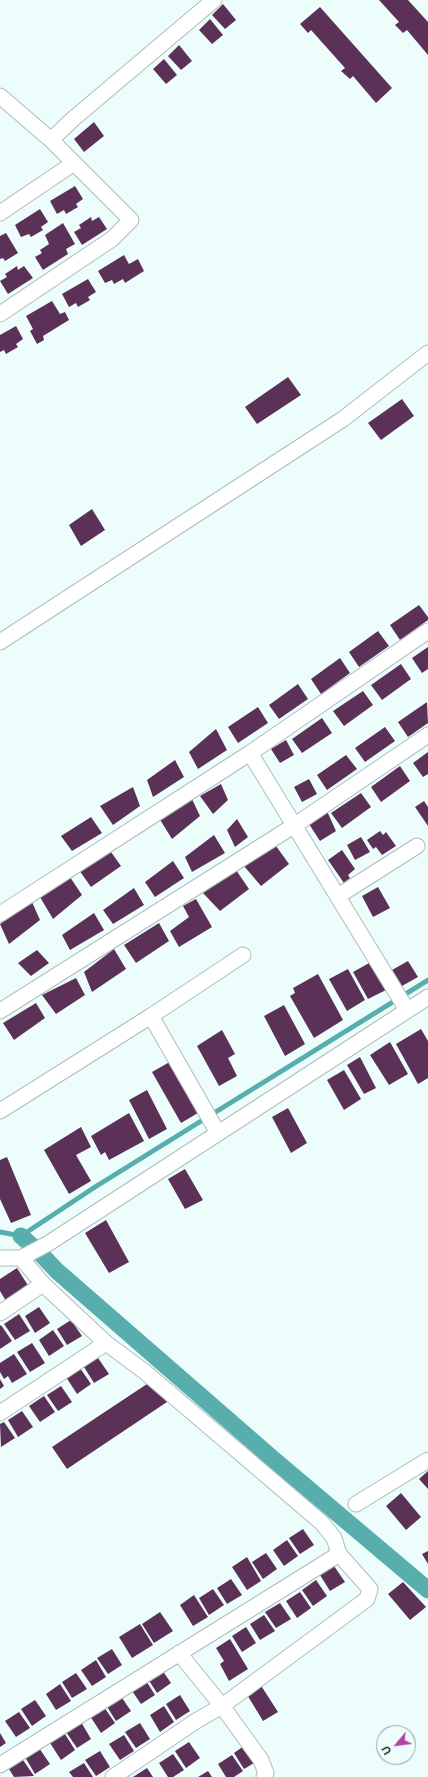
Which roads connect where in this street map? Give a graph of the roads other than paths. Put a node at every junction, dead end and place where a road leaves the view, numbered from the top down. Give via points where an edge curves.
1 (214, 0) edge
2 (0, 96) edge
3 (51, 140) junction
4 (74, 163) junction
5 (0, 214) edge
6 (0, 314) edge
7 (428, 353) edge
8 (428, 631) edge
9 (0, 642) edge
10 (428, 735) edge
11 (250, 753) junction
12 (295, 825) junction
13 (417, 846) dead end
14 (338, 896) junction
15 (0, 914) edge
16 (243, 956) dead end
17 (428, 997) edge
18 (402, 1002) junction
19 (0, 1011) edge
20 (151, 1016) junction
21 (0, 1111) edge
22 (214, 1125) junction
23 (26, 1255) junction
24 (0, 1258) edge
25 (43, 1284) junction
26 (0, 1313) edge
27 (106, 1343) junction
28 (0, 1413) edge
29 (428, 1460) edge
30 (356, 1504) dead end
31 (339, 1554) junction
32 (179, 1653) junction
33 (222, 1706) junction
34 (0, 1765) edge
35 (113, 1777) edge
36 (264, 1777) edge

1 - 3 street
2 - 3 street
3 - 4 street
4 - 5 street
4 - 6 street via 131,220 112,239
7 - 9 street via 343,418
8 - 11 street
10 - 12 street
11 - 12 street
11 - 15 street
12 - 14 street
12 - 19 street
13 - 14 street
14 - 18 street
16 - 20 street
17 - 18 street
18 - 22 street
20 - 21 street
20 - 22 street
22 - 23 street via 49,1243
23 - 24 street
23 - 25 street
25 - 26 street
25 - 27 street
27 - 28 street
27 - 31 street via 145,1372 322,1523 334,1538
29 - 30 street
31 - 32 street
31 - 33 street via 370,1589 367,1599
32 - 33 street
32 - 34 street
33 - 35 street
33 - 36 street via 261,1760 266,1773

